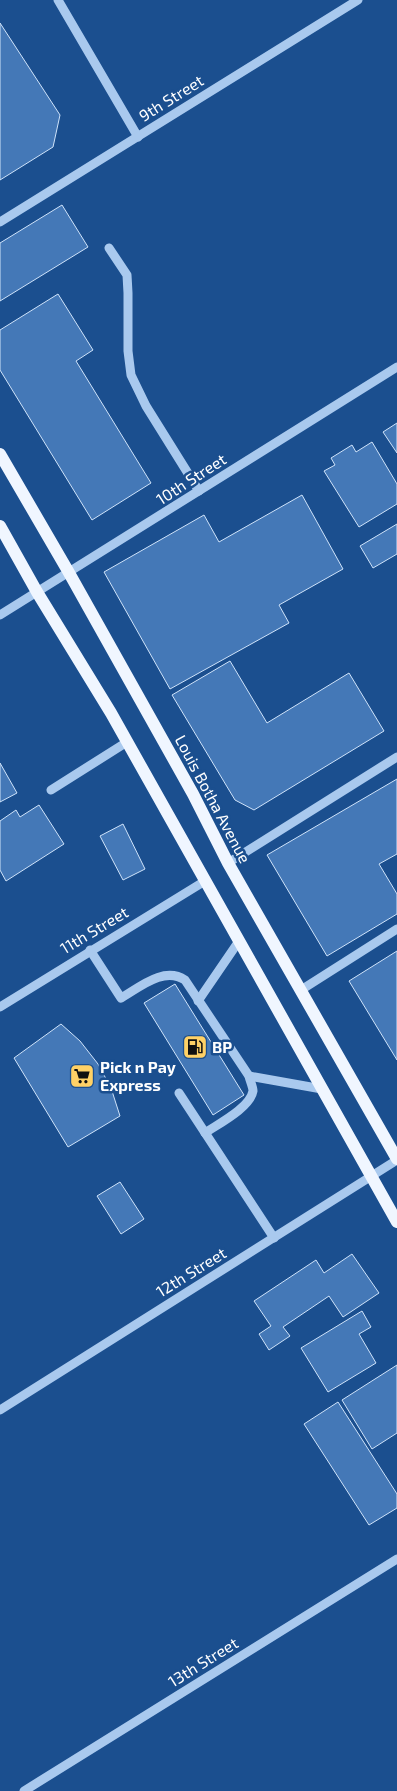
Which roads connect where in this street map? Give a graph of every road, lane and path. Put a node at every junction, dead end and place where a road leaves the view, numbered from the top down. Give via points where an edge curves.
1 (58, 0) edge
2 (358, 0) edge
3 (138, 137) junction
4 (0, 222) edge
5 (109, 248) dead end
6 (397, 367) edge
7 (0, 454) edge
8 (199, 492) junction
9 (0, 526) edge
10 (68, 571) junction
11 (37, 592) junction
12 (0, 615) edge
13 (127, 742) junction
14 (397, 757) edge
15 (51, 790) dead end
16 (228, 863) junction
17 (205, 881) junction
18 (397, 929) edge
19 (239, 941) junction
20 (90, 950) junction
21 (301, 990) junction
22 (198, 1001) junction
23 (0, 1007) edge
24 (249, 1076) junction
25 (322, 1089) junction
26 (179, 1093) dead end
27 (205, 1133) junction
28 (397, 1160) edge
29 (371, 1177) junction
30 (397, 1222) edge
31 (274, 1238) junction
32 (0, 1410) edge
33 (397, 1559) edge
34 (24, 1791) edge

1 - 3 street
2 - 3 street, 9th Street
3 - 4 street, 9th Street
5 - 8 street via 127,275 131,374 146,406
6 - 8 street, 10th Street
7 - 10 main road, Louis Botha Avenue
8 - 10 street, 10th Street
9 - 11 main road
10 - 11 street, 10th Street
10 - 16 main road, Louis Botha Avenue
11 - 12 street, 10th Street
11 - 13 main road
13 - 15 street
13 - 17 main road
14 - 16 street
16 - 21 main road, Louis Botha Avenue
17 - 19 main road
17 - 20 street, 11th Street
18 - 21 street
19 - 22 street
19 - 25 main road
20 - 22 street via 121,998 155,978 169,974 186,980
20 - 23 street, 11th Street
21 - 28 main road, Louis Botha Avenue
22 - 24 street
24 - 25 street
24 - 27 street via 253,1090 250,1100
25 - 29 main road
26 - 27 street
27 - 31 street
28 - 29 street, 12th Street
29 - 30 main road
29 - 31 street, 12th Street
31 - 32 street, 12th Street
33 - 34 street, 13th Street

